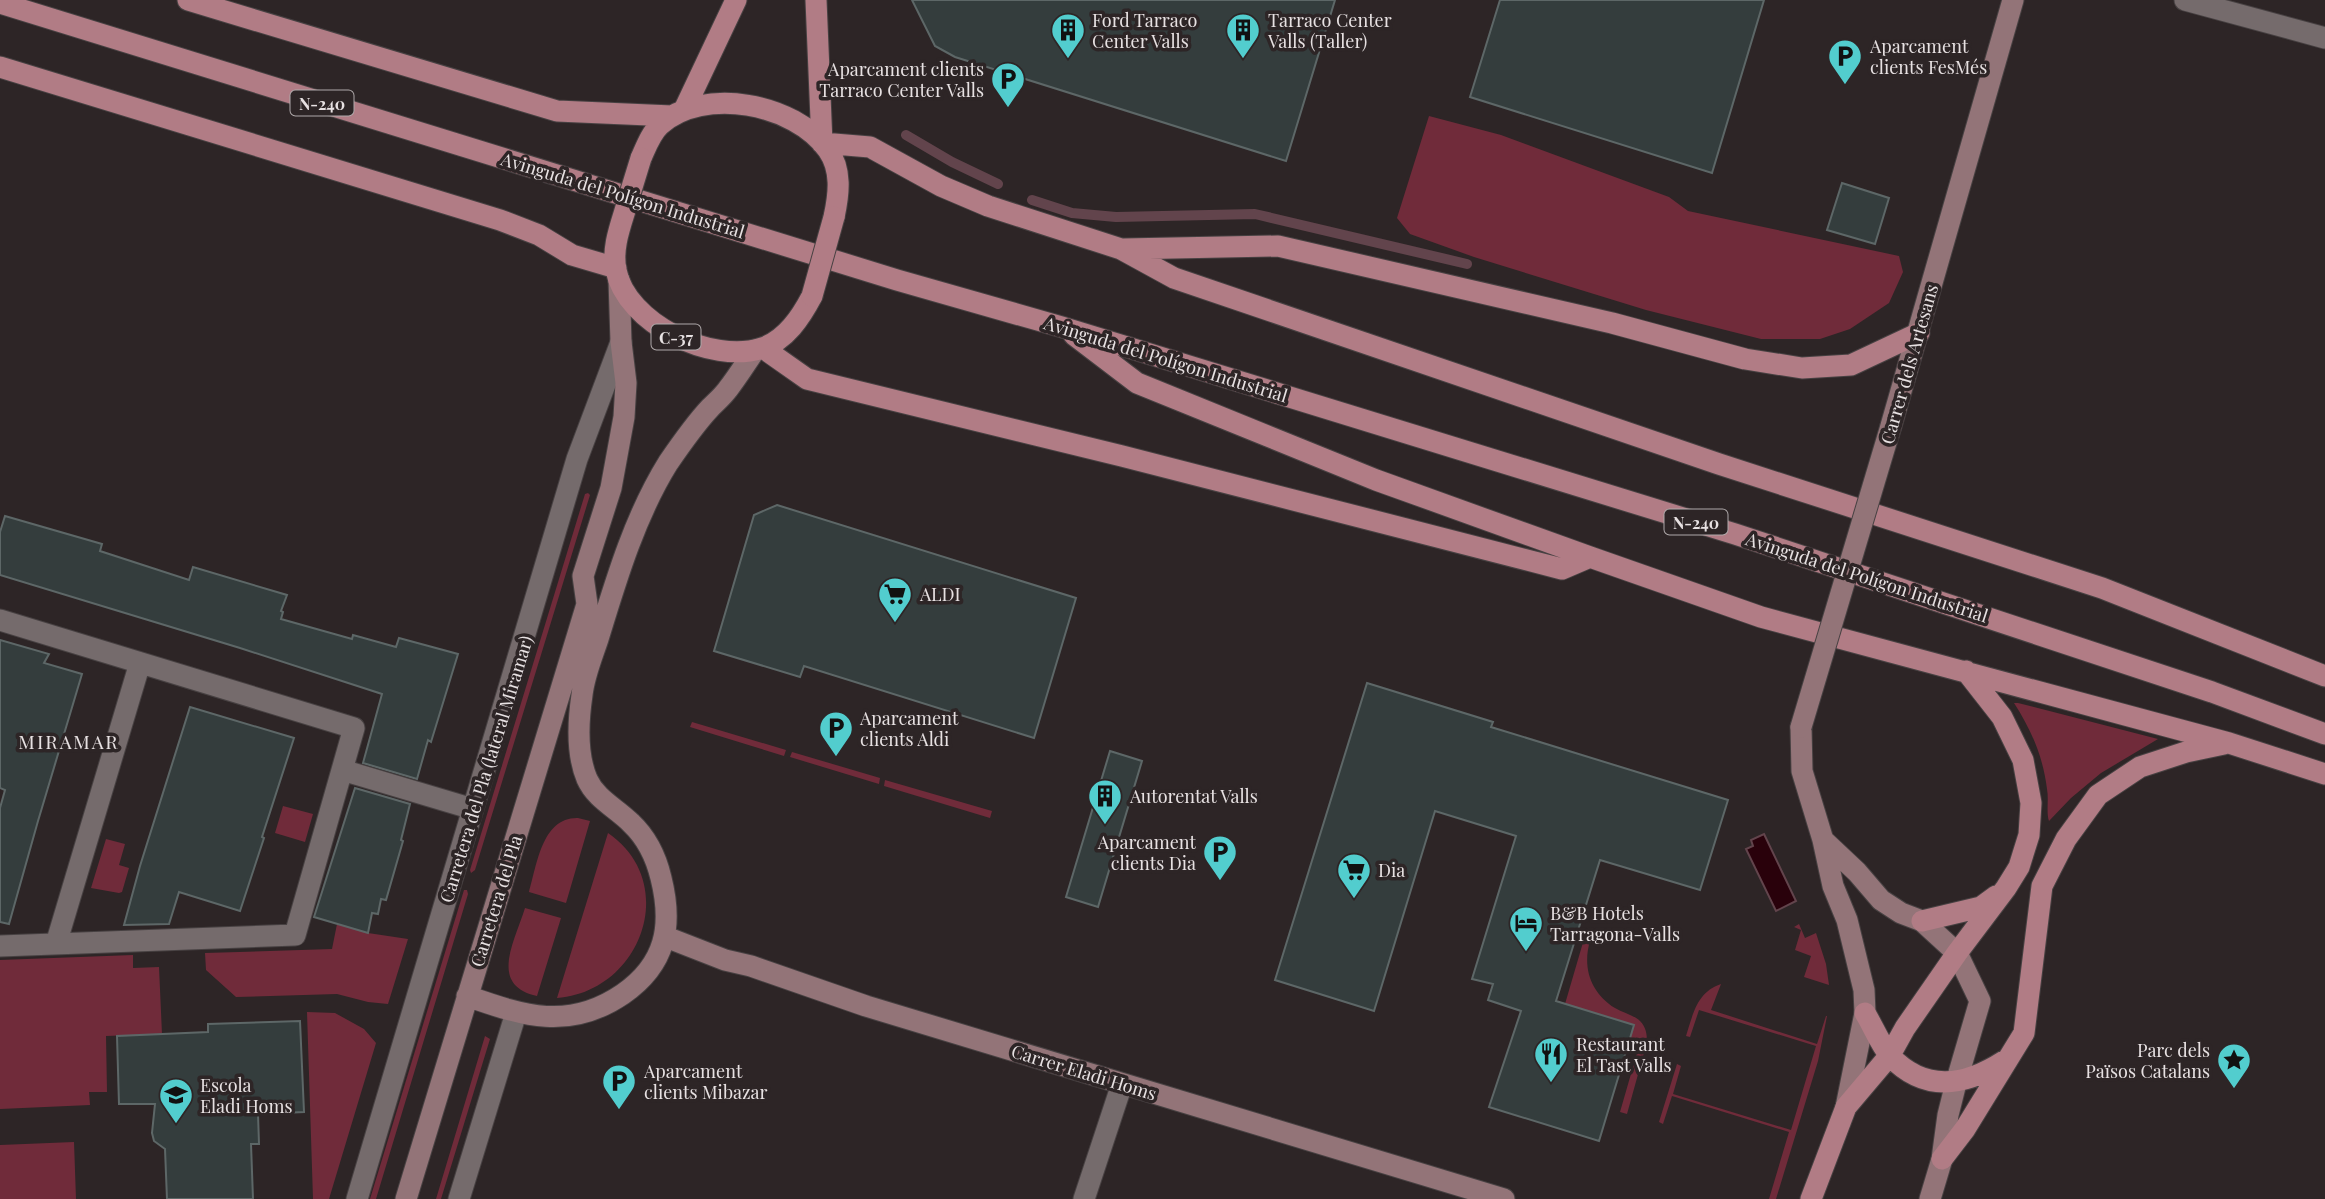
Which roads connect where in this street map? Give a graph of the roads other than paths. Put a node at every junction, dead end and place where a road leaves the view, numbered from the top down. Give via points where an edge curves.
1 (188, 0) edge
2 (736, 0) edge
3 (816, 0) edge
4 (2013, 0) edge
5 (2185, 0) edge
6 (0, 3) edge
7 (2325, 38) edge
8 (0, 67) edge
9 (678, 113) junction
10 (821, 143) junction
11 (1121, 249) junction
12 (617, 274) junction
13 (1062, 327) junction
14 (1919, 332) junction
15 (621, 342) junction
16 (759, 349) junction
17 (1590, 558) junction
18 (613, 589) junction
19 (587, 604) junction
20 (0, 620) edge
21 (140, 663) junction
22 (1966, 671) junction
23 (2325, 676) edge
24 (2325, 734) edge
25 (2229, 743) junction
26 (342, 770) junction
27 (2325, 774) edge
28 (473, 809) junction
29 (1824, 840) junction
30 (2006, 888) junction
31 (1922, 921) junction
32 (666, 937) junction
33 (55, 944) junction
34 (0, 946) edge
35 (1957, 953) junction
36 (467, 996) junction
37 (516, 1013) junction
38 (1865, 1013) junction
39 (1890, 1055) junction
40 (2009, 1058) junction
41 (1956, 1083) junction
42 (1122, 1084) junction
43 (1846, 1107) junction
44 (1942, 1159) junction
45 (1449, 1191) edge
46 (357, 1199) edge
47 (406, 1199) edge
48 (459, 1199) edge
49 (1084, 1199) edge
50 (1504, 1199) edge
51 (1811, 1199) edge
52 (1930, 1199) edge

1 - 9 main road via 557,111
2 - 9 main road
3 - 10 main road
4 - 14 street, Carrer dels Artesans
5 - 7 street
6 - 13 main road, Avinguda del Polígon Industrial / N-240
8 - 12 main road via 500,220
9 - 10 main road via 735,103 760,106 792,120
9 - 12 main road, bridge via 657,127 641,158 618,236
10 - 11 main road via 870,147 988,206
10 - 16 main road, bridge via 829,151 839,194 812,296 800,318 780,338
11 - 14 main road via 1278,246 1612,323 1745,359 1802,368 1851,365
11 - 23 main road via 1174,278 1719,464 2102,588
12 - 15 street
12 - 16 main road, C-37 via 631,300 665,331 729,352
13 - 17 main road via 1137,383 1376,480
13 - 24 main road, Avinguda del Polígon Industrial / N-240 via 1735,534 2199,687
14 - 29 street, Carrer dels Artesans, bridge via 1801,727 1802,771
15 - 19 street via 624,417 611,488 583,576
15 - 28 street, Carretera del Pla (lateral Miramar) via 577,459
16 - 17 main road via 807,379 1562,569
16 - 18 street via 667,465
17 - 22 main road via 1761,617
18 - 19 street
18 - 32 street via 582,691 581,755 595,793 631,822 658,863 666,895
19 - 36 street, Carretera del Pla
20 - 21 street
21 - 26 street via 354,728
21 - 33 street
22 - 25 main road
22 - 30 main road via 2002,717 2022,760 2031,803 2029,835 2019,867
25 - 27 main road
25 - 40 main road via 2140,767 2098,795 2066,839 2042,886 2024,1033
26 - 28 street
26 - 33 street via 295,936
28 - 46 street, Carretera del Pla (lateral Miramar)
29 - 31 street via 1881,900
29 - 38 street, Carrer dels Artesans via 1864,990
30 - 31 main road via 1981,907
30 - 35 main road
31 - 35 street
32 - 37 street via 642,978 603,1006 566,1016
32 - 42 street, Carrer Eladi Homs via 866,1006
33 - 34 street
35 - 39 main road
35 - 41 street via 1980,1001
36 - 37 street
36 - 47 street, Carretera del Pla
37 - 48 street
38 - 39 main road
38 - 43 street, Carrer dels Artesans
39 - 41 main road via 1919,1077
39 - 43 main road
40 - 41 main road
40 - 44 main road
41 - 44 street
42 - 45 street, Carrer Eladi Homs
42 - 49 street
43 - 51 main road
44 - 52 street
45 - 50 street, Carrer Eladi Homs

